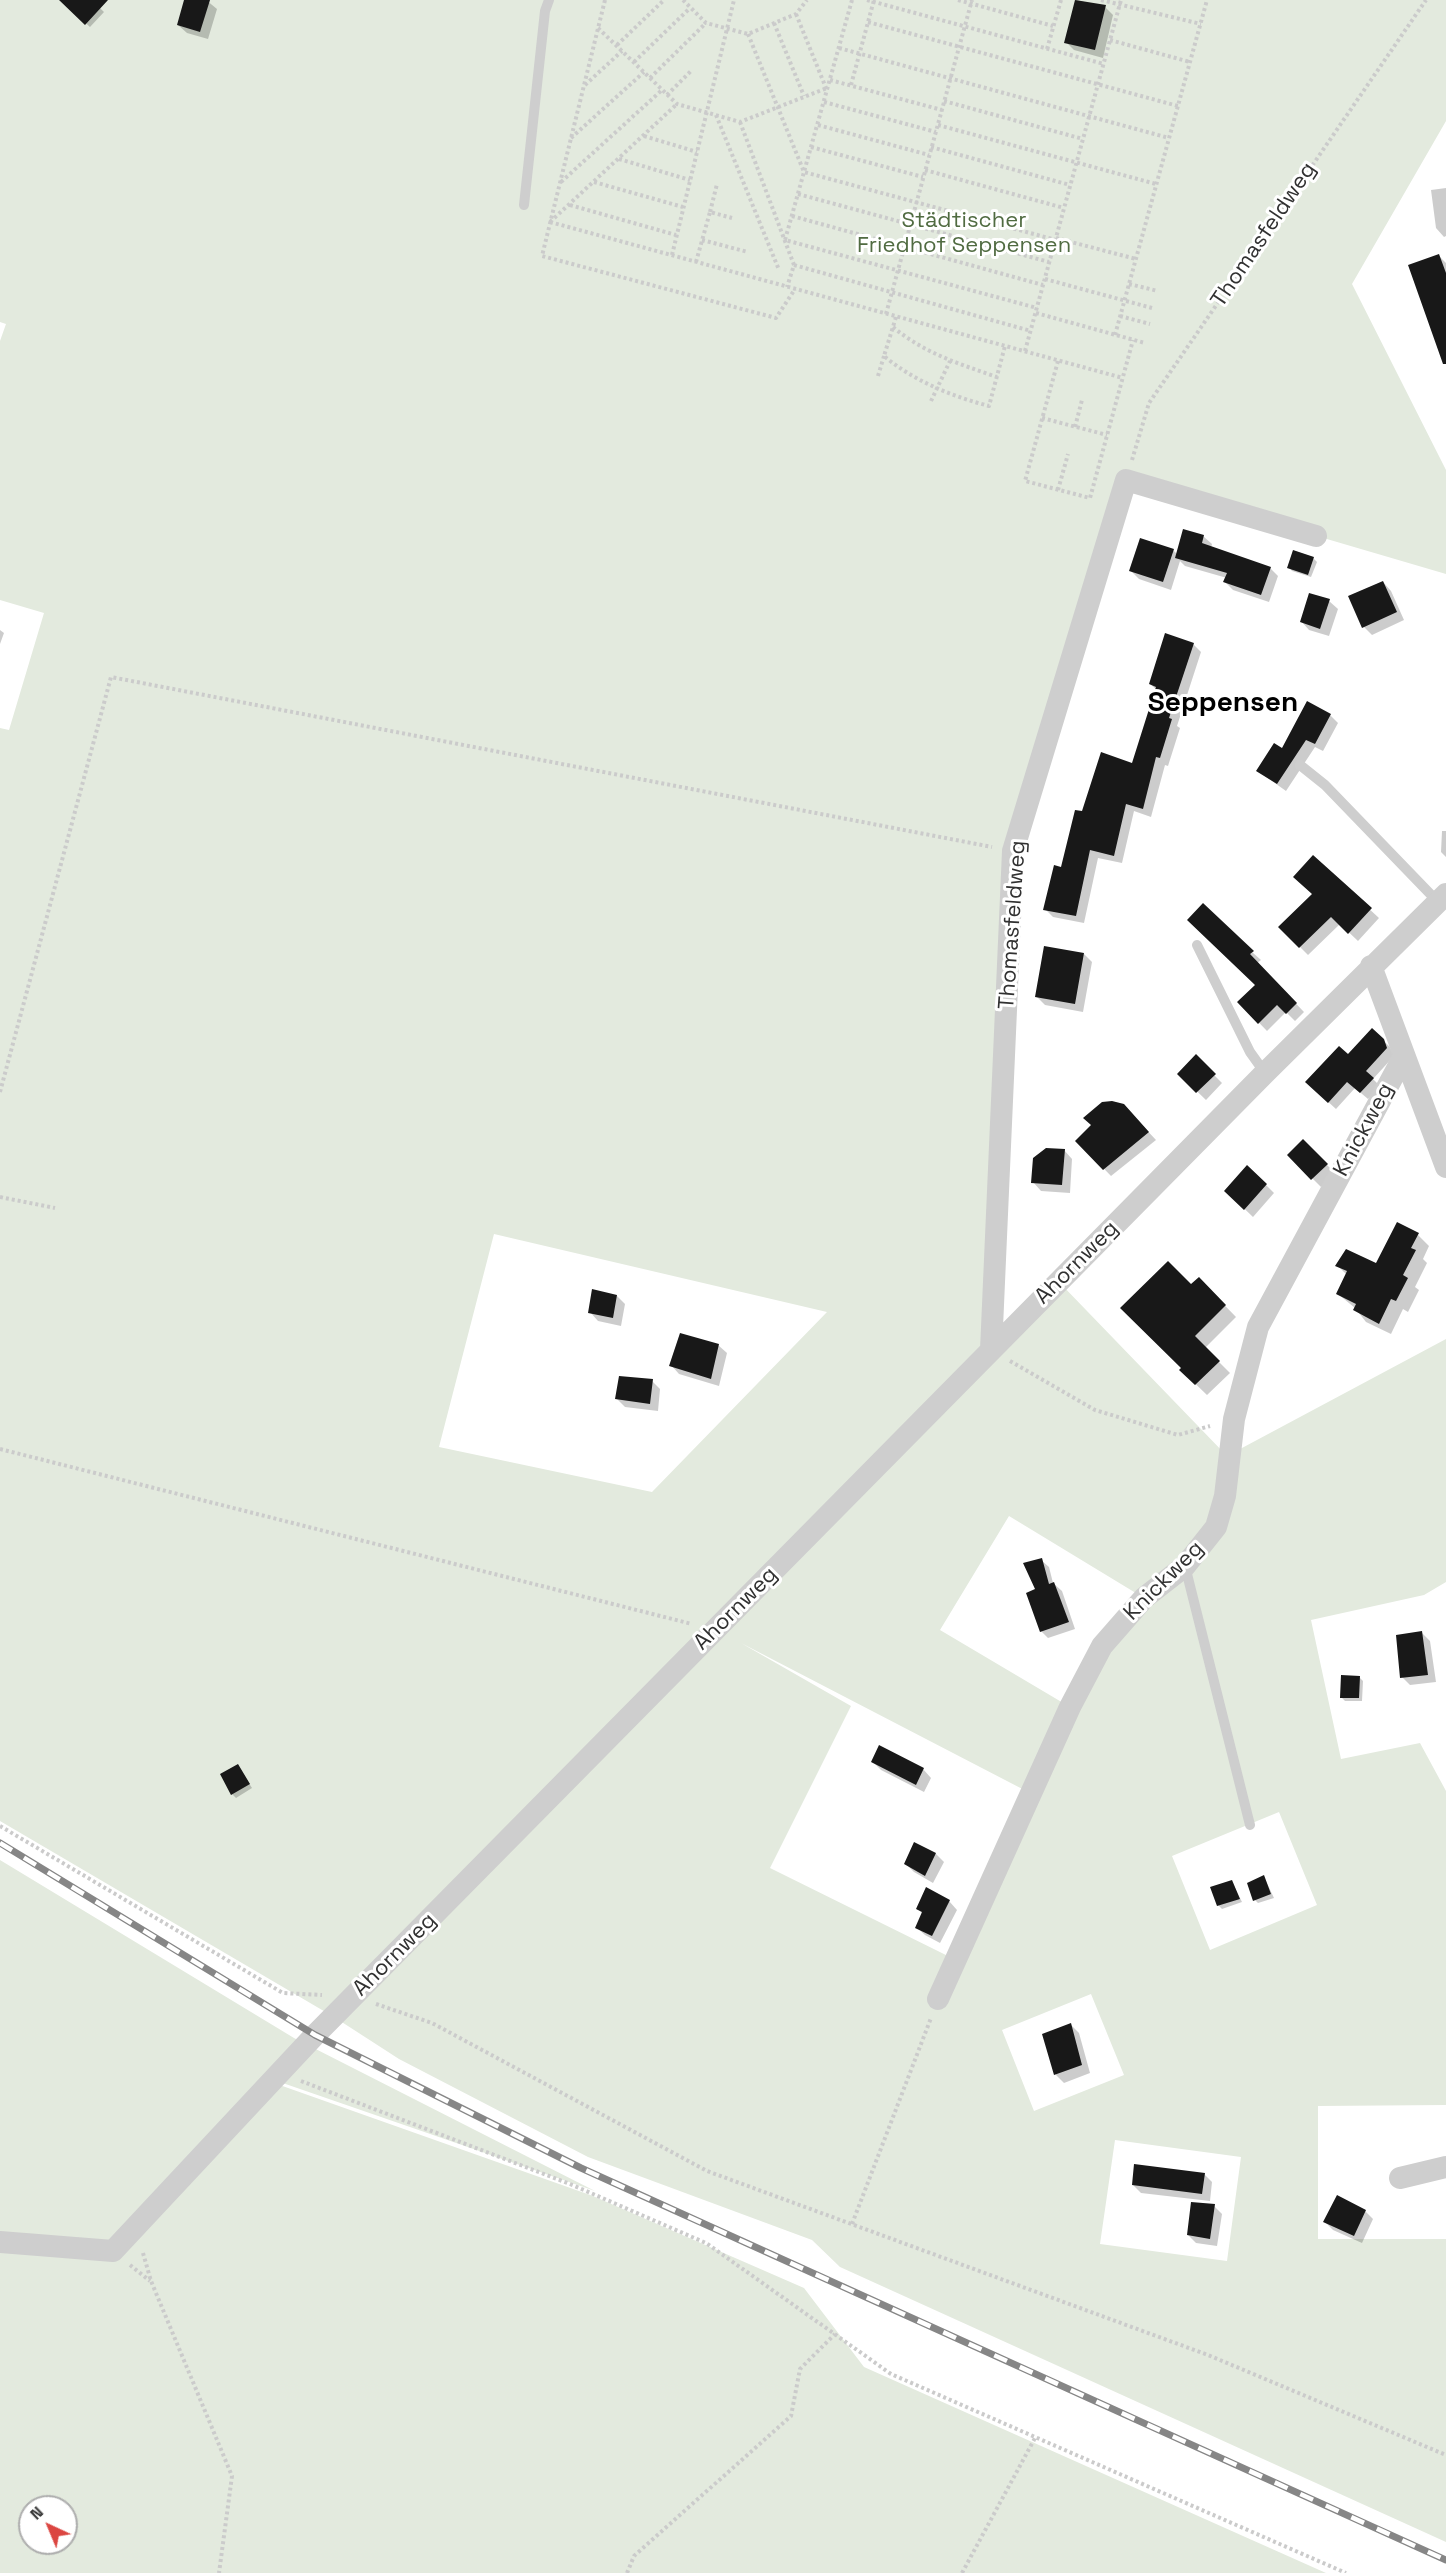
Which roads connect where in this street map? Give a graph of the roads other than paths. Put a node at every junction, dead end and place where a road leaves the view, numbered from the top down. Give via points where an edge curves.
1 (549, 0) edge
2 (524, 206) dead end
3 (1316, 536) dead end
4 (1300, 765) dead end
5 (1442, 898) edge
6 (1197, 945) dead end
7 (1371, 966) junction
8 (1404, 1056) junction
9 (1265, 1073) junction
10 (1446, 1167) edge
11 (991, 1350) junction
12 (1185, 1566) junction
13 (1250, 1825) dead end
14 (938, 1999) road end
15 (1446, 2167) edge
16 (1400, 2178) dead end
17 (0, 2242) edge

1 - 2 lane
3 - 11 street, Thomasfeldweg via 1126,480 1013,852
4 - 5 lane
5 - 7 street, Ahornweg
6 - 9 lane via 1250,1052
7 - 8 street
7 - 9 street, Ahornweg
8 - 10 street
8 - 12 street, Knickweg via 1258,1327 1234,1419 1225,1496 1216,1527
9 - 11 street, Ahornweg
11 - 17 street, Ahornweg via 355,1996 113,2251
12 - 13 lane
12 - 14 street, Knickweg via 1144,1598 1102,1646 1070,1707
15 - 16 street

